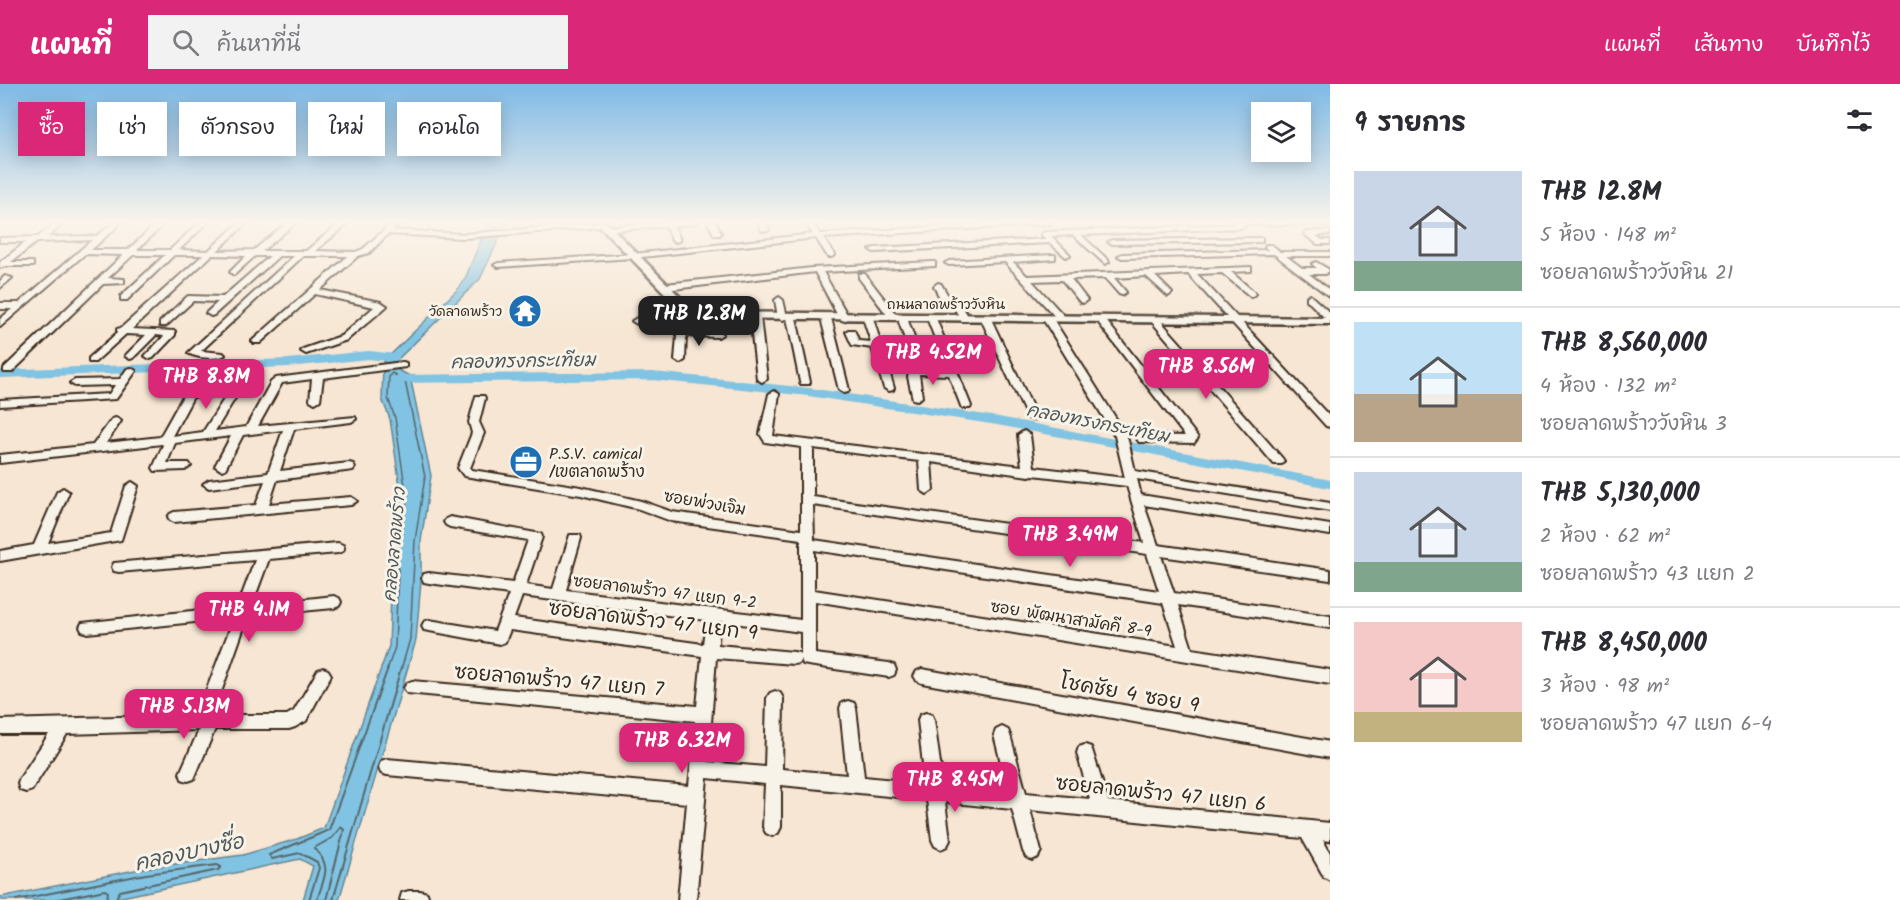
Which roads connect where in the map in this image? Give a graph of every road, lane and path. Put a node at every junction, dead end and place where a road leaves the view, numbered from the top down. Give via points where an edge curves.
1 (74, 260) edge
2 (120, 260) edge
3 (165, 260) edge
4 (203, 260) edge
5 (247, 260) edge
6 (270, 260) edge
7 (297, 260) edge
8 (348, 260) edge
9 (572, 260) edge
10 (637, 260) edge
11 (1005, 260) edge
12 (1007, 260) edge
13 (1285, 260) edge
14 (949, 263) dead end
15 (30, 264) dead end
16 (932, 264) dead end
17 (1316, 264) dead end
18 (1, 265) edge
19 (498, 265) dead end
20 (1248, 269) dead end
21 (815, 270) junction
22 (1224, 270) junction
23 (1300, 271) junction
24 (234, 272) dead end
25 (1191, 272) junction
26 (1327, 273) edge
27 (1149, 274) junction
28 (862, 276) dead end
29 (1107, 276) junction
30 (8, 278) dead end
31 (1064, 278) junction
32 (1025, 279) junction
33 (99, 281) junction
34 (121, 281) dead end
35 (0, 285) edge
36 (938, 286) dead end
37 (665, 287) junction
38 (186, 291) dead end
39 (314, 291) junction
40 (1122, 292) dead end
41 (1167, 293) dead end
42 (1251, 294) dead end
43 (1330, 294) edge
44 (229, 296) junction
45 (124, 298) dead end
46 (1310, 298) dead end
47 (779, 300) dead end
48 (1083, 300) dead end
49 (0, 306) edge
50 (20, 306) junction
51 (211, 313) dead end
52 (686, 316) junction
53 (755, 317) junction
54 (787, 317) junction
55 (826, 318) junction
56 (844, 318) junction
57 (868, 318) junction
58 (898, 318) junction
59 (932, 318) junction
60 (964, 319) junction
61 (986, 319) junction
62 (1048, 319) junction
63 (1062, 319) junction
64 (1330, 319) edge
65 (1101, 320) junction
66 (1155, 320) junction
67 (637, 321) dead end
68 (1236, 321) junction
69 (0, 324) edge
70 (163, 324) dead end
71 (120, 332) junction
72 (851, 332) dead end
73 (153, 333) junction
74 (682, 333) junction
75 (718, 334) dead end
76 (257, 341) dead end
77 (877, 346) junction
78 (306, 351) dead end
79 (219, 355) dead end
80 (130, 356) dead end
81 (150, 356) dead end
82 (92, 360) dead end
83 (680, 360) dead end
84 (1275, 362) junction
85 (402, 365) dead end
86 (1230, 366) dead end
87 (8, 370) dead end
88 (131, 371) dead end
89 (914, 371) junction
90 (953, 372) junction
91 (200, 375) dead end
92 (318, 375) junction
93 (762, 379) dead end
94 (123, 382) junction
95 (805, 382) dead end
96 (75, 384) dead end
97 (889, 388) dead end
98 (844, 390) dead end
99 (189, 394) junction
100 (774, 394) dead end
101 (112, 397) junction
102 (917, 397) dead end
103 (480, 398) dead end
104 (315, 400) dead end
105 (0, 402) edge
106 (966, 406) dead end
107 (105, 408) dead end
108 (1032, 417) dead end
109 (351, 419) dead end
110 (116, 421) dead end
111 (1330, 424) edge
112 (290, 425) junction
113 (251, 429) junction
114 (239, 430) junction
115 (207, 435) junction
116 (1024, 435) dead end
117 (167, 440) junction
118 (1143, 440) dead end
119 (807, 444) junction
120 (96, 449) junction
121 (925, 458) junction
122 (0, 459) edge
123 (1278, 461) dead end
124 (185, 466) dead end
125 (221, 466) dead end
126 (350, 466) dead end
127 (1029, 472) junction
128 (272, 474) junction
129 (1131, 478) junction
130 (209, 484) dead end
131 (132, 486) dead end
132 (927, 490) dead end
133 (63, 492) dead end
134 (1136, 499) junction
135 (806, 500) junction
136 (351, 501) dead end
137 (1330, 507) edge
138 (261, 508) junction
139 (174, 517) dead end
140 (450, 522) dead end
141 (1330, 530) edge
142 (575, 538) dead end
143 (806, 540) junction
144 (338, 548) dead end
145 (39, 549) junction
146 (1152, 549) junction
147 (264, 554) junction
148 (0, 556) edge
149 (119, 567) dead end
150 (1330, 574) edge
151 (429, 578) dead end
152 (519, 591) junction
153 (807, 594) junction
154 (558, 596) junction
155 (1168, 598) junction
156 (334, 602) dead end
157 (243, 612) junction
158 (713, 615) junction
159 (506, 622) junction
160 (1330, 622) edge
161 (429, 626) dead end
162 (87, 627) dead end
163 (807, 627) junction
164 (709, 651) junction
165 (1187, 655) junction
166 (794, 658) dead end
167 (889, 670) dead end
168 (323, 675) dead end
169 (922, 676) dead end
170 (1330, 677) edge
171 (412, 688) dead end
172 (775, 698) dead end
173 (848, 708) dead end
174 (703, 714) junction
175 (926, 720) dead end
176 (207, 721) junction
177 (0, 727) edge
178 (62, 728) junction
179 (1002, 735) dead end
180 (1330, 750) edge
181 (1085, 753) dead end
182 (387, 767) dead end
183 (700, 769) junction
184 (188, 772) dead end
185 (774, 776) junction
186 (26, 783) dead end
187 (856, 783) junction
188 (934, 791) junction
189 (696, 795) junction
190 (1018, 800) junction
191 (1101, 808) junction
192 (772, 827) dead end
193 (1307, 830) junction
194 (1330, 832) edge
195 (941, 840) dead end
196 (1032, 851) dead end
197 (1330, 871) edge
198 (409, 900) edge
199 (420, 900) edge
200 (687, 900) edge

1 - 50 street
2 - 33 street
3 - 45 street
4 - 71 street
5 - 24 street
6 - 44 street
7 - 79 street via 193,353
8 - 39 street
9 - 19 street
10 - 37 main road
11 - 14 street
12 - 32 street
13 - 23 street
15 - 18 street
16 - 21 street
17 - 26 street
20 - 22 street
21 - 37 street
21 - 56 street
22 - 25 street
22 - 42 street
23 - 26 street
23 - 43 street
25 - 27 street
25 - 68 street
27 - 29 street
27 - 41 street
28 - 58 street
29 - 31 street
29 - 40 street
30 - 35 street
31 - 32 street
31 - 48 street
32 - 63 street
33 - 34 street
33 - 87 street
36 - 60 street
37 - 52 main road
38 - 44 street
39 - 76 street
39 - 78 street via 382,306 344,338
44 - 51 street
44 - 70 street via 191,298
46 - 64 street
47 - 54 street
49 - 50 street
50 - 69 street
52 - 53 main road, ถนนลาดพร้าววังหิน
52 - 67 street
52 - 74 street
53 - 54 main road, ถนนลาดพร้าววังหิน
53 - 93 street
54 - 55 main road, ถนนลาดพร้าววังหิน
54 - 95 street
55 - 56 main road, ถนนลาดพร้าววังหิน
55 - 98 street
56 - 57 main road, ถนนลาดพร้าววังหิน
57 - 58 main road, ถนนลาดพร้าววังหิน
57 - 77 street
58 - 59 main road, ถนนลาดพร้าววังหิน
58 - 89 street via 917,360
59 - 60 main road, ถนนลาดพร้าววังหิน
59 - 90 street
60 - 61 main road, ถนนลาดพร้าววังหิน
61 - 62 main road, ถนนลาดพร้าววังหิน
61 - 108 street
62 - 63 main road, ถนนลาดพร้าววังหิน
62 - 129 street via 1122,442
63 - 65 main road, ถนนลาดพร้าววังหิน
64 - 68 main road, ถนนลาดพร้าววังหิน
65 - 66 main road, ถนนลาดพร้าววังหิน
65 - 118 street via 1192,438
66 - 68 main road, ถนนลาดพร้าววังหิน
66 - 123 street
68 - 84 street
71 - 73 street
71 - 82 street
72 - 77 street via 855,343
73 - 80 street
73 - 81 street via 172,333
74 - 75 street
74 - 83 street
77 - 97 street
84 - 86 street
84 - 111 street
85 - 92 street
88 - 94 street
89 - 90 street
89 - 102 street
90 - 106 street
91 - 99 street
92 - 104 street
92 - 113 street via 276,382
94 - 96 street
94 - 101 street
99 - 115 street via 232,395
99 - 117 street
100 - 119 street via 766,437
101 - 105 street
101 - 107 street
103 - 143 street, ซอยพ่วงเจิม via 474,422 478,433 464,468 468,473 581,491 671,516
109 - 112 street
110 - 120 street
112 - 113 street
112 - 128 street
113 - 114 street
114 - 115 street
114 - 125 street
115 - 117 street
116 - 127 street
117 - 120 street
117 - 124 street via 159,468
119 - 121 street
119 - 135 street
120 - 122 street
121 - 127 street
121 - 132 street
126 - 128 street
127 - 129 street
128 - 130 street
128 - 138 street
129 - 134 street
129 - 137 street
131 - 145 street via 116,537
133 - 145 street
134 - 141 street
134 - 146 street
135 - 143 street
135 - 146 street
136 - 138 street
138 - 139 street
140 - 152 street via 536,537
142 - 154 street
143 - 153 street
143 - 155 street
144 - 147 street
145 - 148 street
146 - 150 street
146 - 155 street
147 - 149 street
147 - 157 street
151 - 152 street, ซอยลาดพร้าว 47 แยก 9-2
152 - 154 street, ซอยลาดพร้าว 47 แยก 9-2
152 - 159 street
153 - 163 street
153 - 165 street, ซอย พัฒนาสามัคคี 8-9
154 - 158 street, ซอยลาดพร้าว 47 แยก 9-2
155 - 160 street
155 - 165 street
156 - 157 street
157 - 162 street
157 - 176 street
158 - 163 street, ซอยลาดพร้าว 47 แยก 9-2
158 - 164 street
159 - 161 street via 500,638
159 - 164 street, ซอยลาดพร้าว 47 แยก 9
163 - 167 street via 808,659
164 - 166 street, ซอยลาดพร้าว 47 แยก 9
164 - 174 street
165 - 170 street, ซอย พัฒนาสามัคคี 8-9
168 - 176 street via 296,720
169 - 180 street, โชคชัย 4 ซอย 9
171 - 174 street, ซอยลาดพร้าว 47 แยก 7
172 - 185 street
173 - 187 street
174 - 183 street
175 - 188 street
176 - 178 street
176 - 184 street
177 - 178 street
178 - 186 street
179 - 190 street
181 - 191 street
182 - 189 street
183 - 185 street, ซอยลาดพร้าว 47 แยก 6
183 - 189 street
185 - 187 street, ซอยลาดพร้าว 47 แยก 6
185 - 192 street
187 - 188 street, ซอยลาดพร้าว 47 แยก 6
188 - 190 street, ซอยลาดพร้าว 47 แยก 6
188 - 195 street
189 - 200 street
190 - 191 street, ซอยลาดพร้าว 47 แยก 6
190 - 196 street
191 - 193 street, ซอยลาดพร้าว 47 แยก 6
193 - 194 street, ซอยลาดพร้าว 47 แยก 6
193 - 197 street
198 - 199 street

